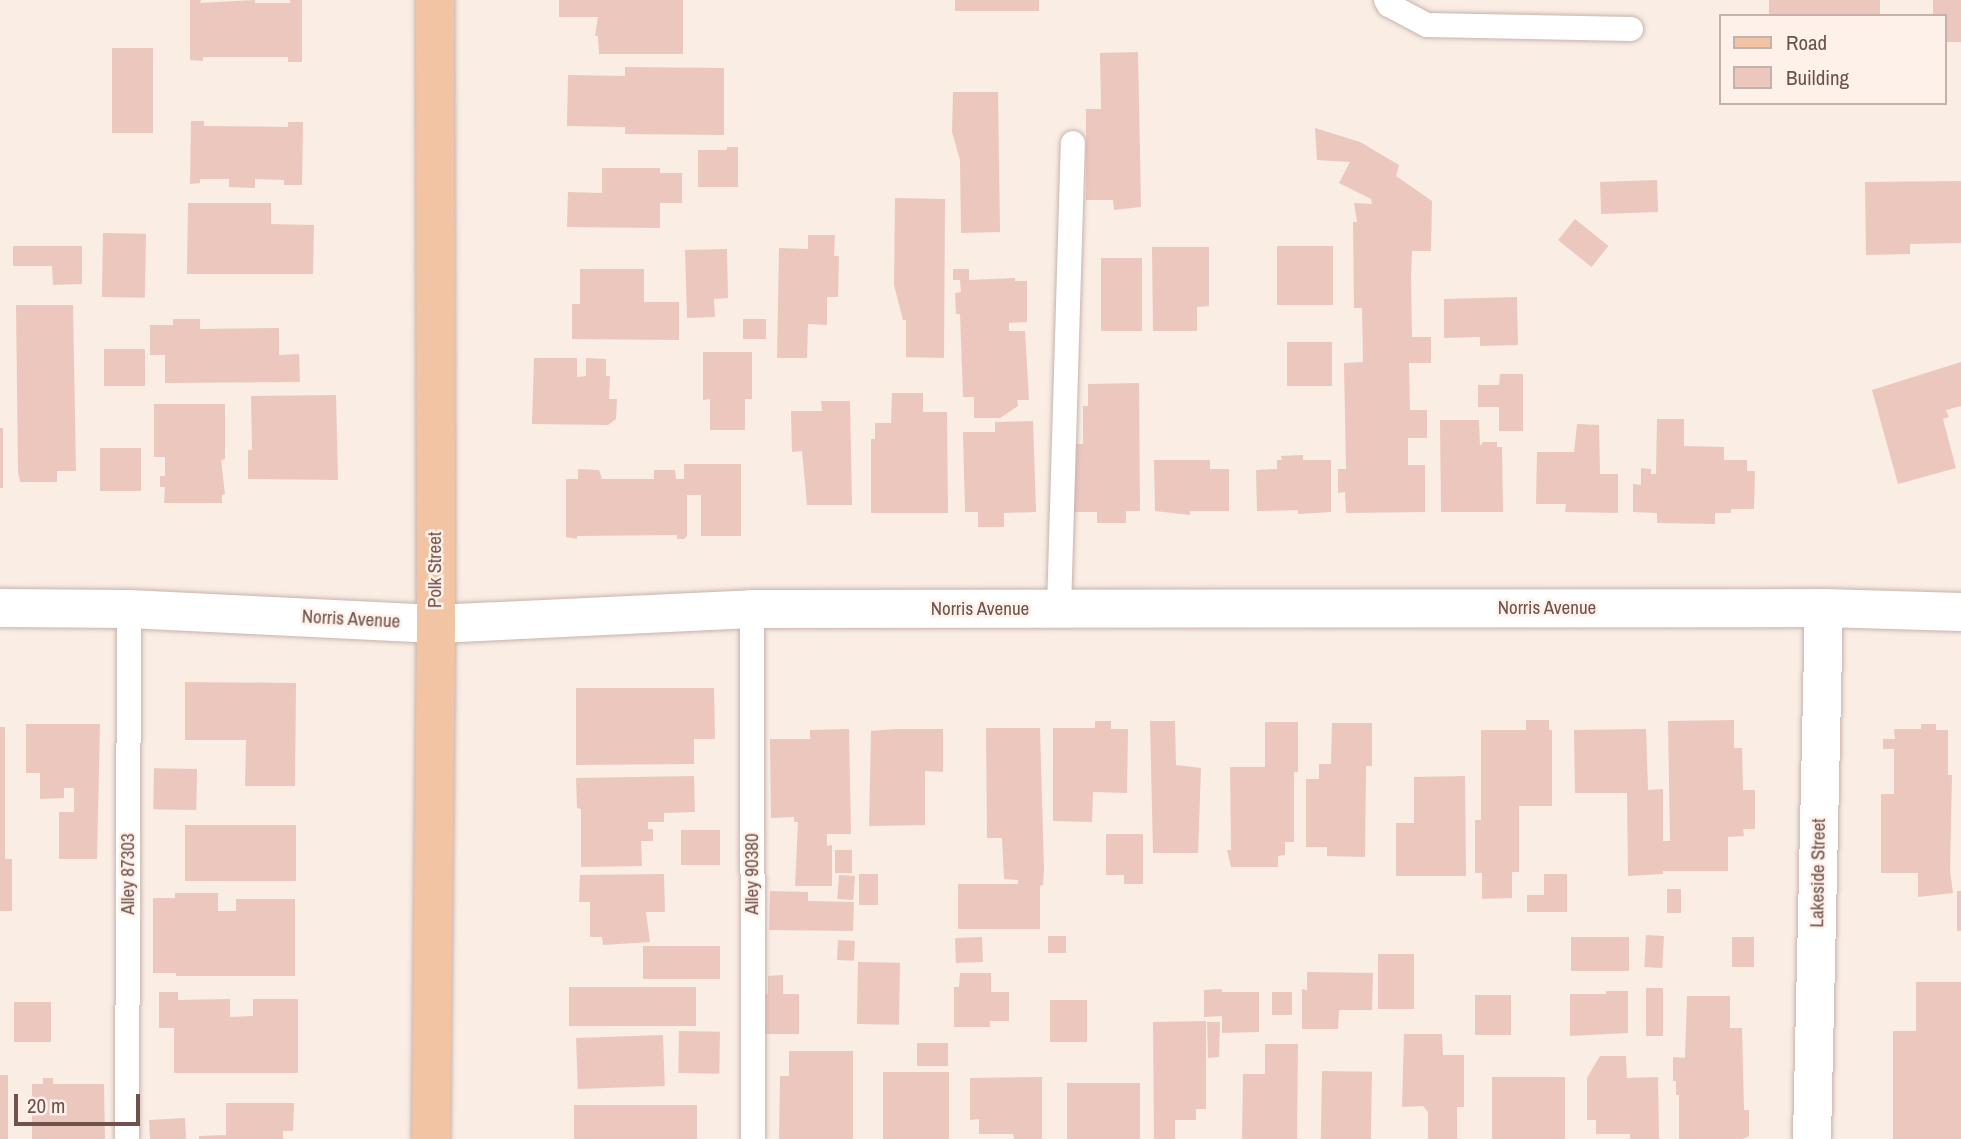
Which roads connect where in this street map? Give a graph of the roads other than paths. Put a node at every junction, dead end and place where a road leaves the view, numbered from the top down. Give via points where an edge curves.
1 (435, 0) edge
2 (1386, 0) edge
3 (1631, 29) dead end
4 (1073, 143) dead end
5 (0, 608) edge
6 (1824, 608) junction
7 (129, 609) junction
8 (752, 609) junction
9 (1059, 609) junction
10 (1961, 612) edge
11 (436, 624) junction
12 (127, 1139) edge
13 (430, 1139) edge
14 (753, 1139) edge
15 (1812, 1139) edge

1 - 11 main road, Polk Street
2 - 3 lane via 1427,25
4 - 9 lane
5 - 7 street, Norris Avenue
6 - 9 street, Norris Avenue
6 - 10 street, Norris Avenue
6 - 15 street, Lakeside Street
7 - 11 street, Norris Avenue
7 - 12 lane, Alley 87303
8 - 9 street, Norris Avenue
8 - 11 street, Norris Avenue
8 - 14 lane, Alley 90380
11 - 13 main road, Polk Street

